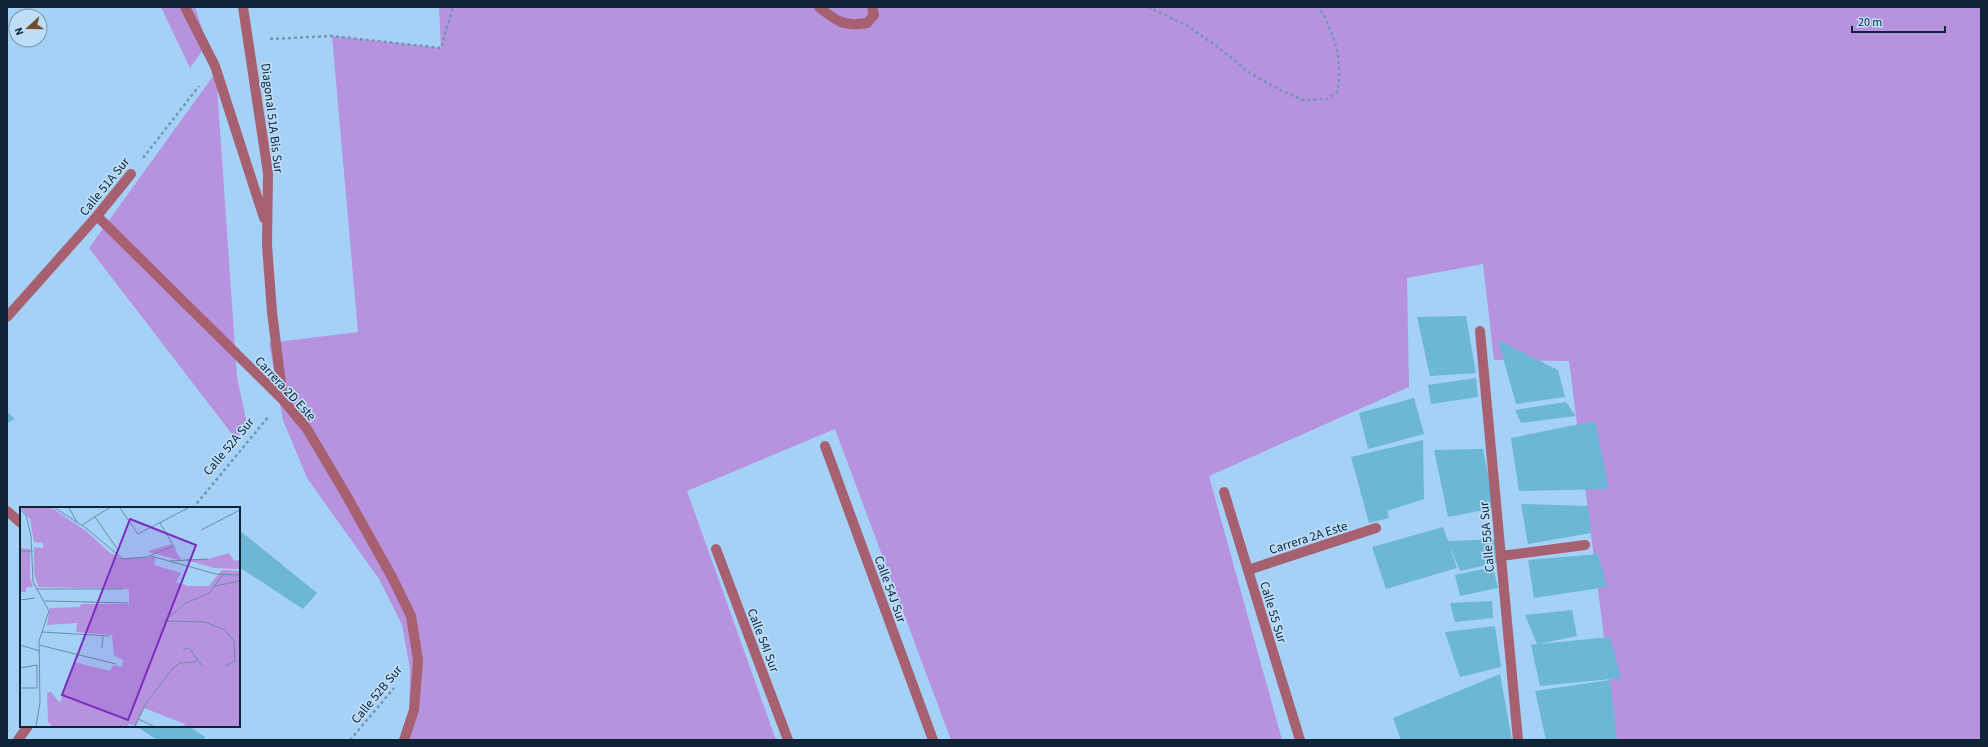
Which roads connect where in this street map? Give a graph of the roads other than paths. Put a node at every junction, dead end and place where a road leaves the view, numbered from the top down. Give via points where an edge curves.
1 (185, 7) edge
2 (243, 7) edge
3 (819, 7) edge
4 (872, 7) edge
5 (131, 174) road end
6 (97, 216) junction
7 (266, 224) junction
8 (7, 317) edge
9 (1480, 331) dead end
10 (283, 400) junction
11 (825, 446) dead end
12 (1224, 492) dead end
13 (7, 511) edge
14 (20, 523) edge
15 (1376, 528) dead end
16 (1585, 545) dead end
17 (716, 549) dead end
18 (1501, 556) junction
19 (1248, 570) junction
20 (27, 727) edge
21 (18, 740) edge
22 (404, 740) edge
23 (788, 740) edge
24 (933, 740) edge
25 (1300, 740) edge
26 (1518, 740) edge

1 - 7 street, Diagonal 51A Bis Sur via 215,66
2 - 7 street, Diagonal 51A Bis Sur via 268,173
3 - 4 street via 837,22 854,26 867,23 874,15
5 - 6 street, Calle 51A Sur
6 - 8 street, Calle 51A Sur
6 - 10 street, Carrera 2D Este
7 - 10 street, Diagonal 51A Bis Sur via 272,312
9 - 18 street, Calle 55A Sur
10 - 22 street, Carrera 2D Este via 307,429 345,492 411,616 418,660 414,710
11 - 24 street, Calle 54J Sur
12 - 19 street, Calle 55 Sur
13 - 14 street
15 - 19 street, Carrera 2A Este
16 - 18 street
17 - 23 street, Calle 54I Sur
18 - 26 street, Calle 55A Sur
19 - 25 street, Calle 55 Sur
20 - 21 street

